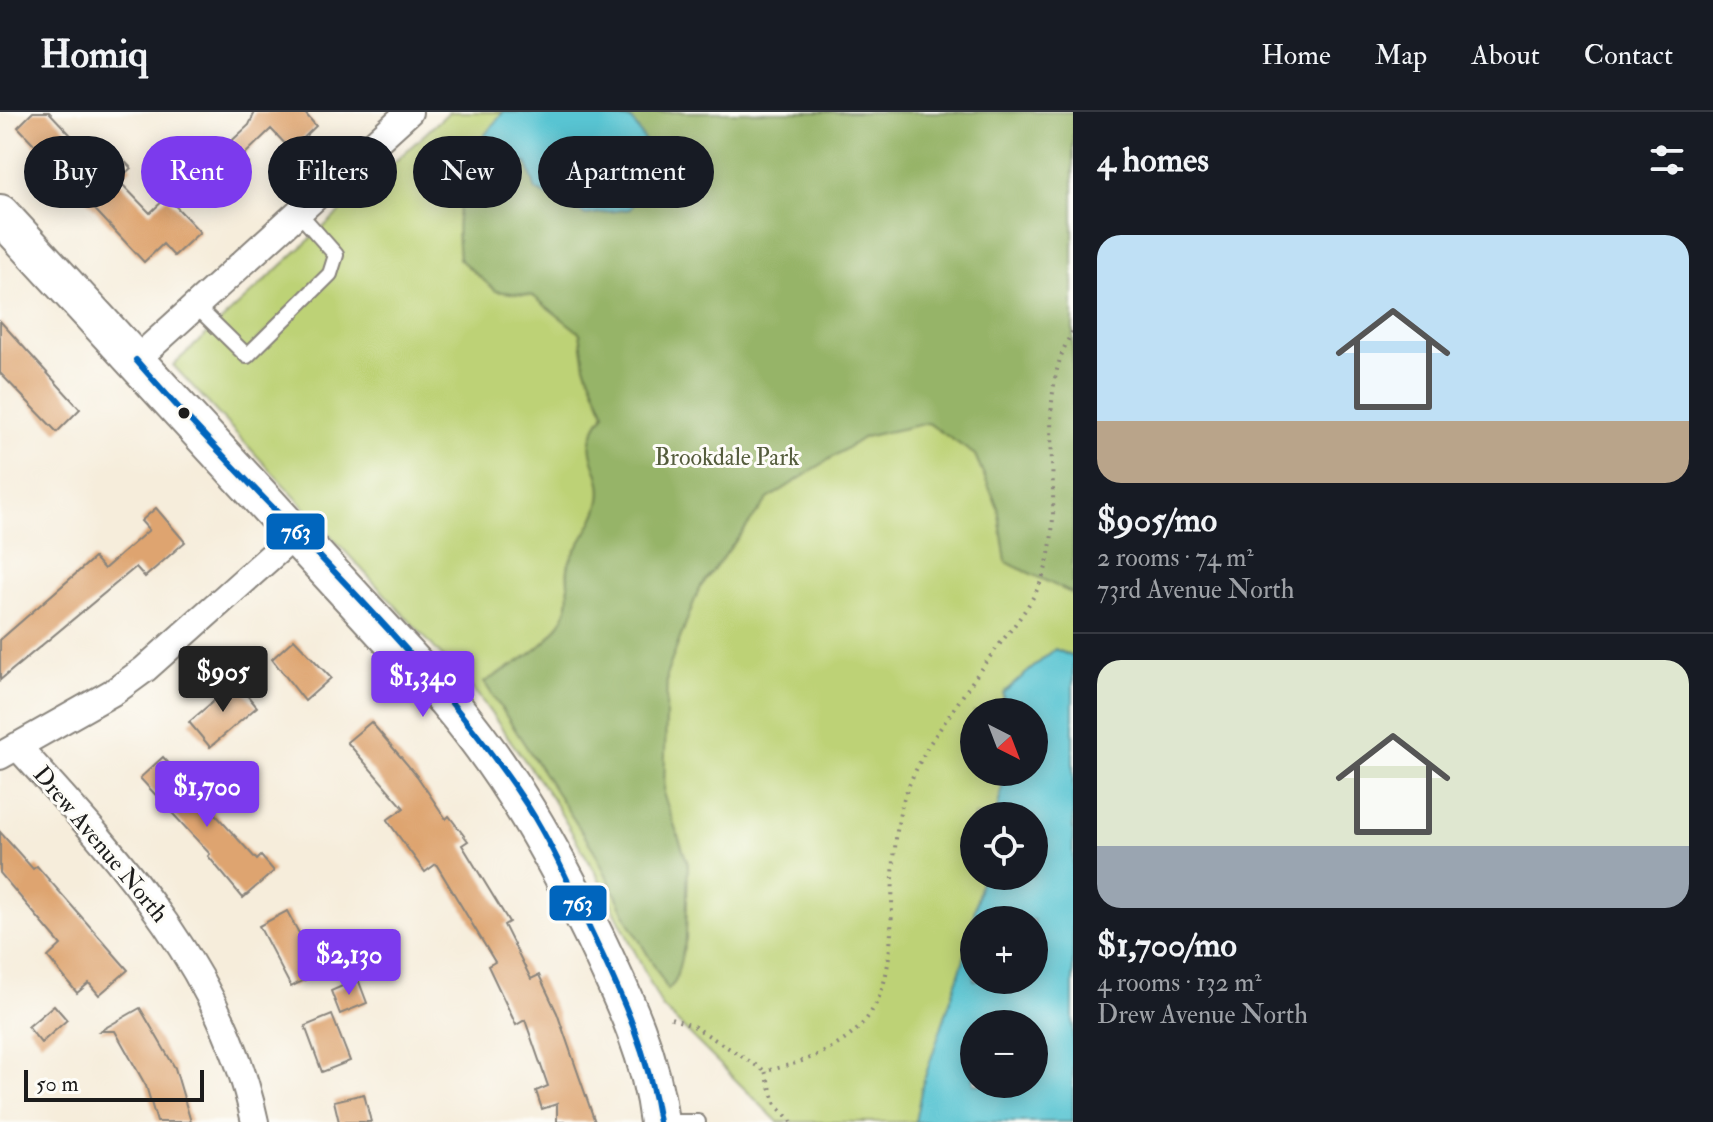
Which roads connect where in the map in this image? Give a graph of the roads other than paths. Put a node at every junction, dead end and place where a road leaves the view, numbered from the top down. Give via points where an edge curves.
1 (400, 115) edge
2 (298, 212) junction
3 (3, 224) edge
4 (196, 306) junction
5 (136, 360) junction
6 (295, 535) junction
7 (9, 751) edge
8 (255, 1122) edge
9 (659, 1122) edge
10 (674, 1122) edge
11 (698, 1122) edge

1 - 2 street
2 - 4 street
2 - 4 lane via 336,255 330,274 247,356
3 - 5 street
4 - 5 street
5 - 6 street
6 - 7 street via 145,669
6 - 9 street via 447,700 519,794 634,1019
7 - 8 street, Drew Avenue North via 114,852 159,909 198,972 230,1039
10 - 11 lane

